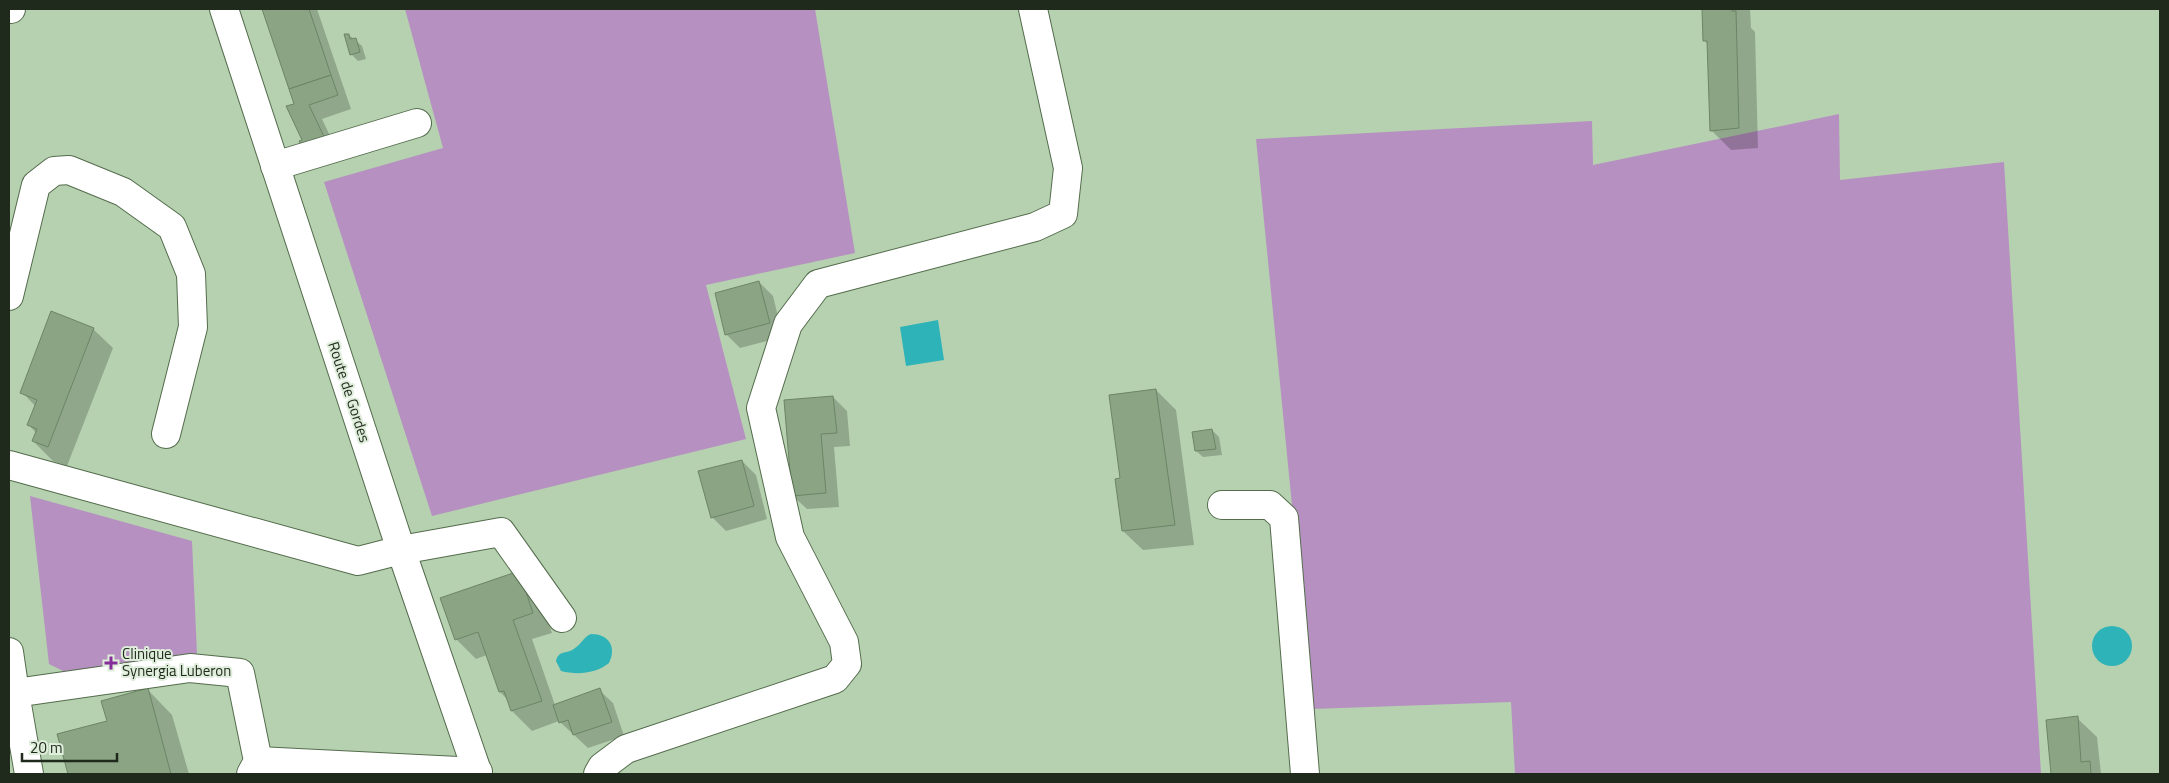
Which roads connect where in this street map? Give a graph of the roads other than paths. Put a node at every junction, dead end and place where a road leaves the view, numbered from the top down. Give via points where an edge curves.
1 (224, 9) edge
2 (1033, 9) edge
3 (417, 123) dead end
4 (275, 166) junction
5 (9, 296) edge
6 (166, 434) dead end
7 (9, 465) edge
8 (1222, 505) dead end
9 (400, 550) junction
10 (562, 618) dead end
11 (9, 652) edge
12 (15, 693) junction
13 (255, 768) edge
14 (478, 773) edge
15 (29, 774) edge
16 (598, 774) edge
17 (1305, 774) edge

1 - 4 street, Route de Gordes
2 - 16 street via 1068,168 1063,214 1035,227 818,284 788,324 761,408 790,537 844,642 847,664 835,678 626,749 602,767
3 - 4 street
4 - 9 street, Route de Gordes
5 - 6 street via 36,185 54,171 69,170 123,192 172,227 191,274 193,327
7 - 9 street via 358,561
8 - 17 street via 1270,505 1284,518
9 - 10 street via 501,532
9 - 14 street, Route de Gordes
11 - 12 street
12 - 13 street via 190,668 240,673
12 - 15 street
13 - 14 street

